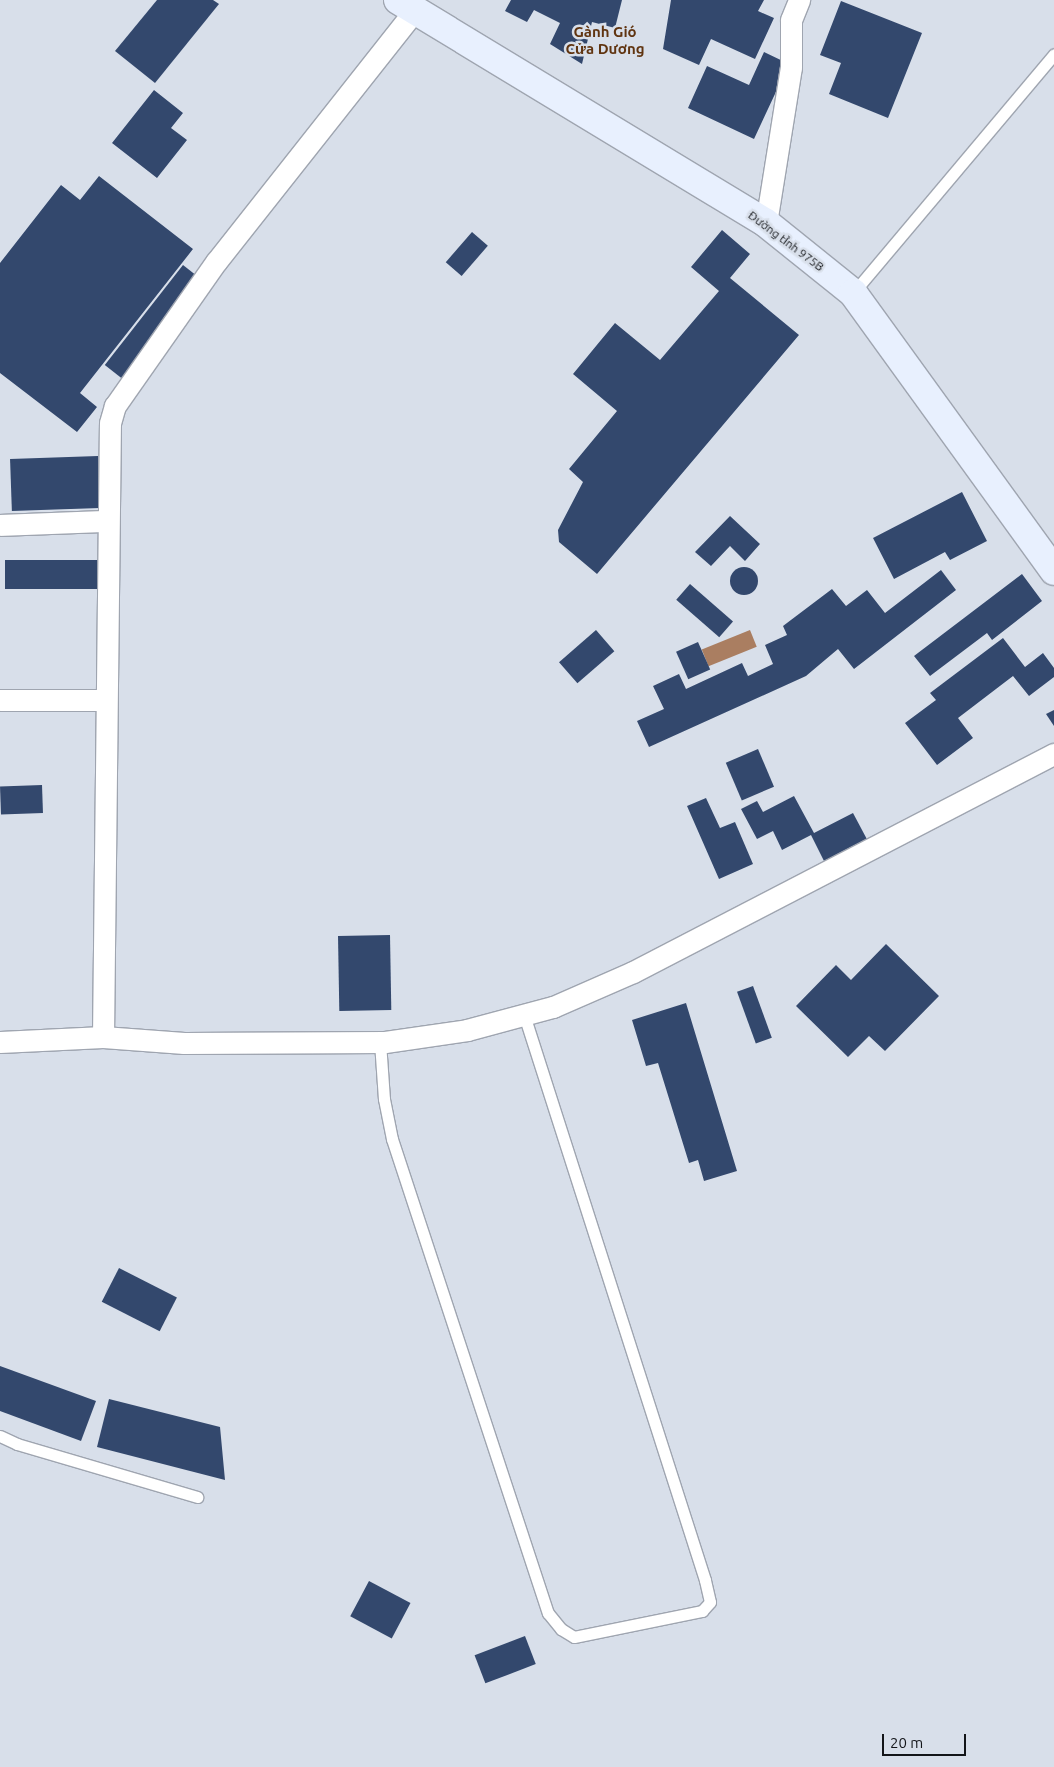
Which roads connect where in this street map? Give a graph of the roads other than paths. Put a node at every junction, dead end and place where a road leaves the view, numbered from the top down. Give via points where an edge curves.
1 (799, 0) edge
2 (406, 6) edge
3 (1054, 54) edge
4 (766, 223) junction
5 (853, 293) junction
6 (106, 521) junction
7 (0, 525) edge
8 (1054, 571) edge
9 (0, 700) edge
10 (105, 700) junction
11 (1054, 754) edge
12 (524, 1015) junction
13 (103, 1037) junction
14 (0, 1042) edge
15 (380, 1042) junction
16 (0, 1436) edge
17 (197, 1497) dead end

1 - 4 street via 791,20 791,66
2 - 4 main road, Đường tỉnh 975B
2 - 6 street via 216,262 115,406 110,423
3 - 5 lane
4 - 5 main road, Đường tỉnh 975B
5 - 8 main road, Đường tỉnh 975B
6 - 7 street
6 - 10 street
9 - 10 street
10 - 13 street
11 - 12 street via 596,990
12 - 15 street via 467,1030
12 - 15 lane via 705,1580 710,1602 702,1611 574,1636 561,1628 548,1613 392,1139 384,1099
13 - 14 street
13 - 15 street via 184,1043
16 - 17 lane via 17,1444

